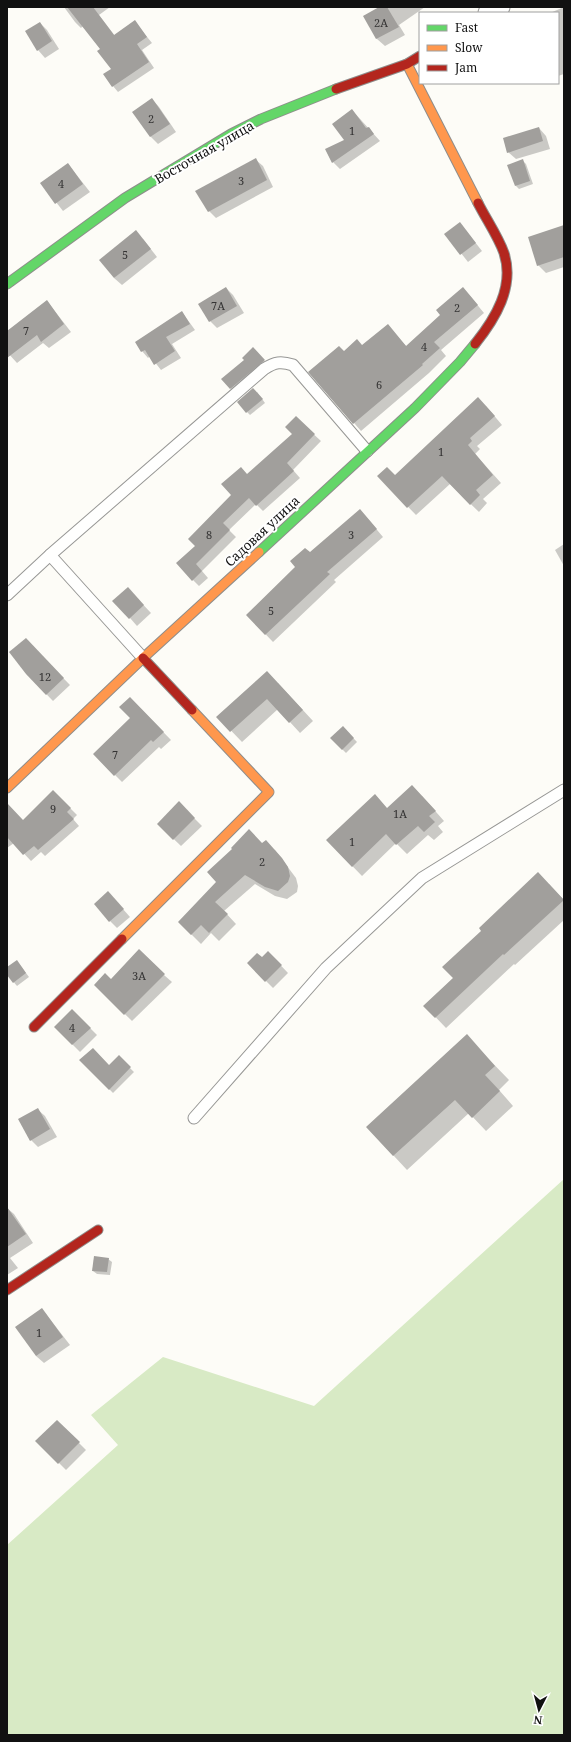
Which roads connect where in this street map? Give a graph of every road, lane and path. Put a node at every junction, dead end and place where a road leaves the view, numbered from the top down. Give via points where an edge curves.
1 (419, 57) edge
2 (407, 64) junction
3 (7, 284) edge
4 (367, 451) junction
5 (50, 555) junction
6 (7, 595) edge
7 (143, 658) junction
8 (7, 788) edge
9 (564, 790) edge
10 (34, 1027) dead end
11 (194, 1118) dead end
12 (98, 1230) dead end
13 (7, 1290) edge

1 - 2 street, Восточная улица
2 - 3 street, Восточная улица via 334,90 230,134 125,198
2 - 4 street, Садовая улица via 504,254 507,274 502,302 490,325 460,362 415,408
4 - 5 lane via 293,365 283,362 273,364 264,369
4 - 7 street, Садовая улица
5 - 6 lane
5 - 7 lane
7 - 8 street, Садовая улица
7 - 10 street via 269,792
9 - 11 lane via 422,878 326,968
12 - 13 street

